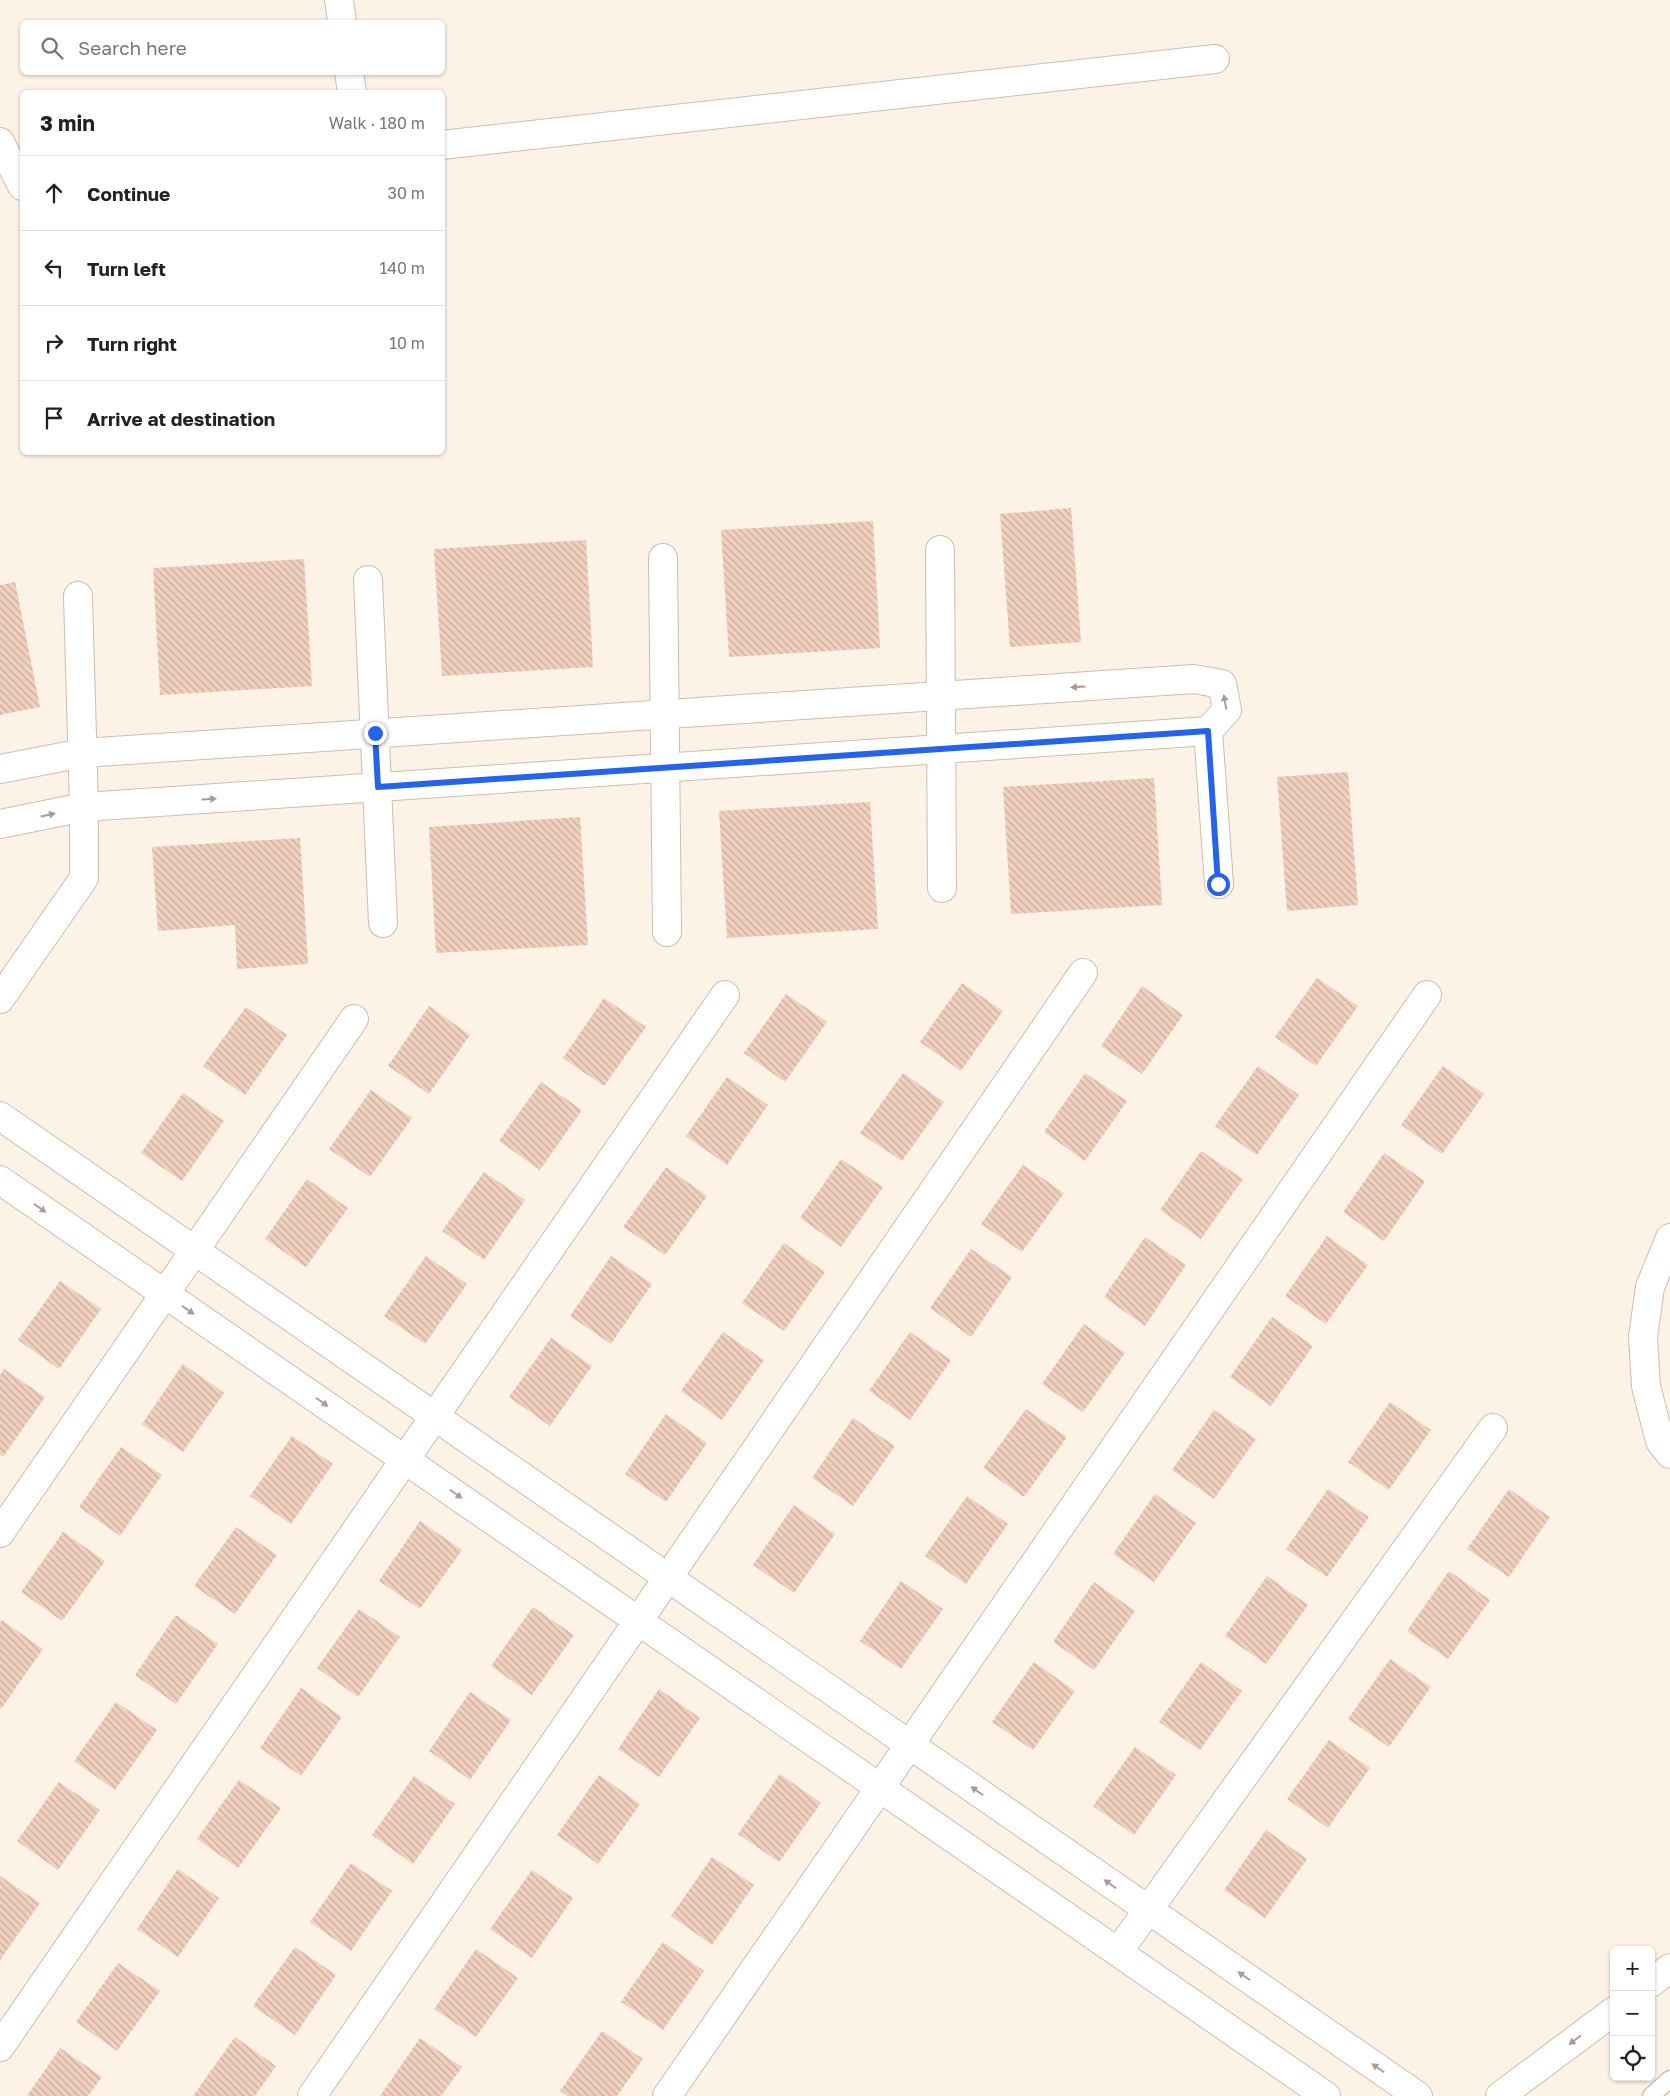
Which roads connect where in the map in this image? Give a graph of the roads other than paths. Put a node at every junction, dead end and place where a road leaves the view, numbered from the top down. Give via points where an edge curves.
1 (339, 0) edge
2 (342, 20) edge
3 (1215, 59) dead end
4 (350, 75) edge
5 (352, 90) edge
6 (0, 142) edge
7 (445, 144) edge
8 (20, 182) edge
9 (940, 550) dead end
10 (663, 558) dead end
11 (368, 580) dead end
12 (78, 596) dead end
13 (941, 695) junction
14 (665, 715) junction
15 (1208, 731) junction
16 (375, 733) junction
17 (941, 748) junction
18 (83, 753) junction
19 (666, 768) junction
20 (0, 769) edge
21 (378, 787) junction
22 (84, 807) junction
23 (0, 824) edge
24 (1218, 884) dead end
25 (942, 888) dead end
26 (383, 924) dead end
27 (667, 932) dead end
28 (1083, 973) dead end
29 (725, 995) dead end
30 (1427, 995) dead end
31 (0, 999) edge
32 (354, 1019) dead end
33 (0, 1116) edge
34 (0, 1180) edge
35 (1670, 1238) edge
36 (194, 1250) junction
37 (165, 1294) junction
38 (434, 1417) junction
39 (1493, 1428) dead end
40 (1670, 1454) edge
41 (405, 1459) junction
42 (0, 1533) edge
43 (668, 1578) junction
44 (638, 1621) junction
45 (910, 1745) junction
46 (880, 1788) junction
47 (1148, 1910) junction
48 (1118, 1952) junction
49 (1670, 1968) edge
50 (1655, 1980) edge
51 (1610, 2014) edge
52 (0, 2047) edge
53 (1670, 2079) edge
54 (312, 2096) edge
55 (667, 2096) edge
56 (1326, 2096) edge
57 (1418, 2096) edge
58 (1500, 2096) edge
59 (1651, 2096) edge

1 - 2 street
3 - 7 street
4 - 5 street
6 - 8 street
9 - 13 street
10 - 14 street
11 - 16 street
12 - 18 street
13 - 14 street
15 -> 13 street via 1227,710 1222,684 1194,679
13 - 17 street
14 - 16 street
14 - 19 street
15 - 17 street
15 - 24 street
16 - 18 street
16 - 21 street
17 - 19 street
17 - 25 street
18 - 20 street
18 - 22 street
19 - 21 street
19 - 27 street
22 -> 21 street
21 - 26 street
23 -> 22 street
22 - 31 street via 84,878
28 - 43 street
29 - 38 street
30 - 45 street
32 - 36 street
33 - 36 street
34 -> 37 street
35 - 40 street via 1650,1287 1642,1336 1646,1386 1660,1441
36 - 37 street
36 - 38 street
37 -> 41 street
37 - 42 street
38 - 41 street
38 - 43 street
39 - 47 street
41 -> 44 street
41 - 52 street
43 - 44 street
43 - 45 street
44 - 46 street
44 - 54 street
45 - 46 street
47 -> 45 street
46 - 48 street
46 - 55 street
47 - 48 street
57 -> 47 street
48 - 56 street
49 - 50 street
51 -> 58 street
53 - 59 lane

